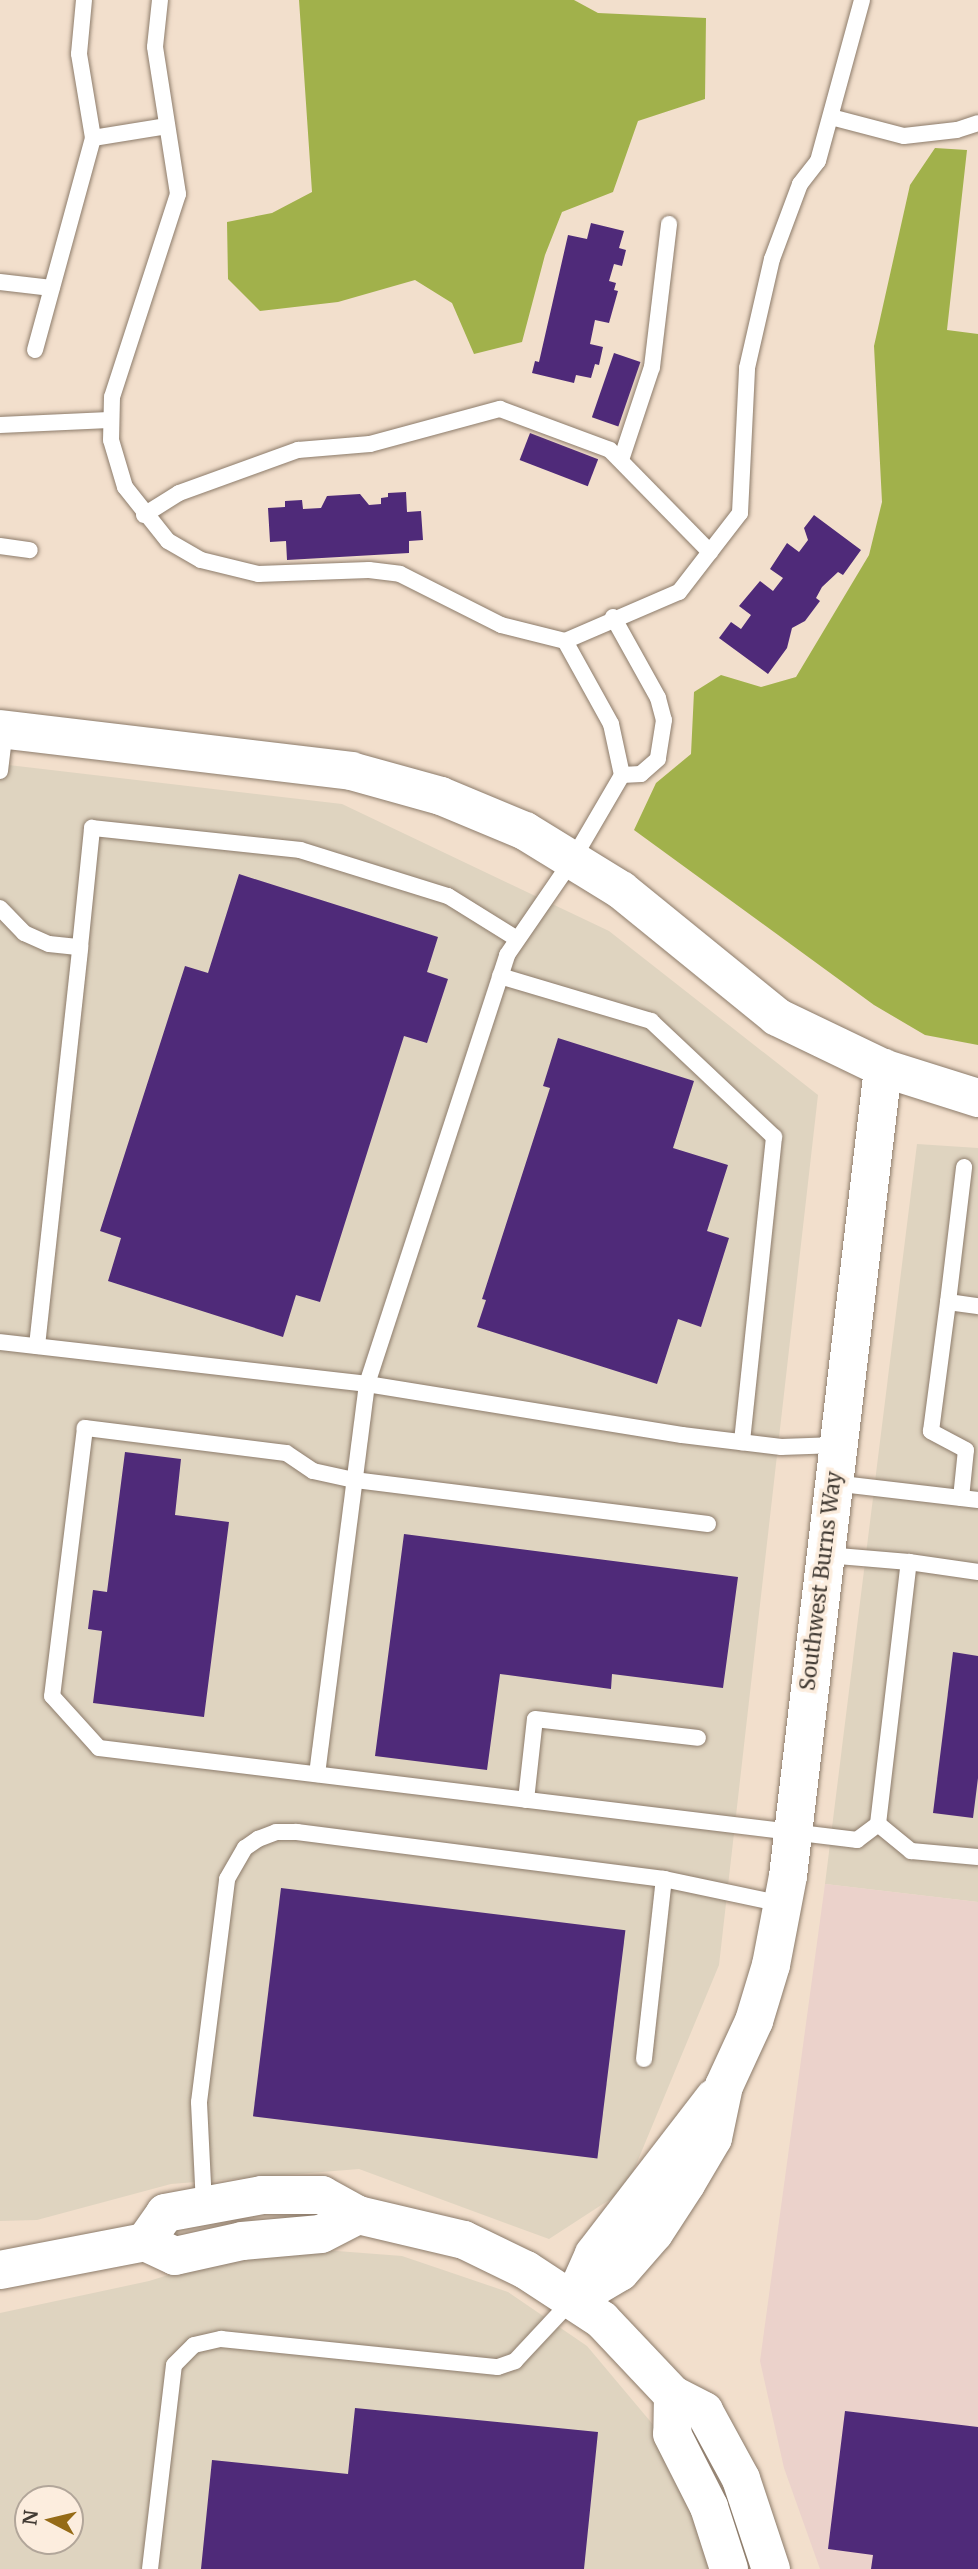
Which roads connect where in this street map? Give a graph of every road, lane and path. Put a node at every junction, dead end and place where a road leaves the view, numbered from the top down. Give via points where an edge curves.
1 (84, 0) edge
2 (160, 0) edge
3 (862, 0) edge
4 (831, 117) junction
5 (978, 123) edge
6 (167, 126) junction
7 (93, 138) junction
8 (670, 224) dead end
9 (0, 282) edge
10 (52, 288) junction
11 (35, 350) dead end
12 (109, 420) junction
13 (0, 425) edge
14 (621, 460) junction
15 (144, 515) junction
16 (0, 546) edge
17 (30, 550) dead end
18 (710, 552) junction
19 (613, 618) junction
20 (565, 641) junction
21 (2, 729) edge
22 (0, 771) edge
23 (622, 775) junction
24 (573, 859) junction
25 (0, 908) edge
26 (517, 939) junction
27 (80, 947) junction
28 (500, 976) junction
29 (883, 1068) junction
30 (978, 1098) edge
31 (964, 1167) dead end
32 (948, 1302) junction
33 (978, 1306) edge
34 (0, 1342) edge
35 (37, 1346) junction
36 (366, 1384) junction
37 (742, 1442) junction
38 (837, 1445) junction
39 (972, 1447) edge
40 (354, 1480) junction
41 (833, 1483) junction
42 (961, 1498) junction
43 (978, 1500) edge
44 (708, 1524) dead end
45 (824, 1555) junction
46 (909, 1562) junction
47 (978, 1572) edge
48 (698, 1738) dead end
49 (317, 1774) junction
50 (526, 1800) junction
51 (878, 1824) junction
52 (792, 1833) junction
53 (978, 1857) edge
54 (664, 1879) junction
55 (784, 1904) junction
56 (644, 2059) dead end
57 (204, 2205) junction
58 (358, 2215) junction
59 (145, 2242) junction
60 (0, 2270) edge
61 (573, 2299) junction
62 (673, 2395) junction
63 (150, 2569) edge
64 (729, 2569) edge
65 (771, 2569) edge

1 - 7 lane via 79,54
2 - 6 lane via 155,47
3 - 4 lane
4 - 5 lane via 904,136
4 - 18 lane via 818,161 800,184 772,259 747,369 740,513
6 - 7 lane
6 - 12 lane via 178,194 112,397
7 - 10 lane
8 - 14 lane via 652,367
9 - 10 lane
10 - 11 lane
12 - 13 lane
12 - 15 lane via 125,487
14 - 15 lane via 610,450 500,409 370,444 298,450 179,494
14 - 18 lane
15 - 20 lane via 179,547 236,571 400,574 501,625
16 - 17 lane
18 - 19 lane via 679,592
19 - 20 lane
19 - 23 lane via 658,698 664,720 658,759 641,774
20 - 23 lane via 611,724
21 - 22 lane
21 - 24 street via 384,778 489,815
23 - 24 lane
24 - 26 lane
24 - 29 street via 621,890 777,1017
25 - 27 lane via 24,933 49,944
26 - 27 lane via 448,896 300,850 92,828
26 - 28 lane
27 - 35 lane
28 - 36 lane
28 - 37 lane via 651,1021 774,1137
29 - 30 street
29 - 38 street, Southwest Burns Way
31 - 32 lane
32 - 33 lane
32 - 39 lane via 932,1431
34 - 35 lane
35 - 36 lane
36 - 37 lane
36 - 40 lane
37 - 38 lane via 781,1447
38 - 41 street, Southwest Burns Way
39 - 42 lane
40 - 44 lane
40 - 49 lane
40 - 49 lane via 313,1471 286,1452 85,1428 52,1696 99,1748
41 - 42 lane
41 - 45 street, Southwest Burns Way
42 - 43 lane
45 - 46 lane
45 - 52 street, Southwest Burns Way
46 - 47 lane
46 - 51 lane
48 - 50 lane via 535,1719
49 - 50 lane
50 - 52 lane
51 - 52 lane via 857,1840
51 - 53 lane via 911,1851
52 - 55 street, Southwest Burns Way
54 - 55 lane
54 - 56 lane
54 - 57 lane via 297,1832 276,1832 245,1848 227,1879 199,2102
55 - 61 street, Southwest Burns Way via 754,2021 724,2086 713,2138 654,2234 620,2272
57 - 58 street via 262,2195 322,2194
57 - 59 street via 165,2213
58 - 59 street via 321,2234 242,2241 175,2256
58 - 61 street via 464,2240
59 - 60 street
61 - 62 street via 625,2341
61 - 63 lane via 515,2361 498,2367 222,2339 194,2345 174,2365
62 - 64 street via 672,2434 709,2507
62 - 65 street via 704,2411 725,2447 753,2511

